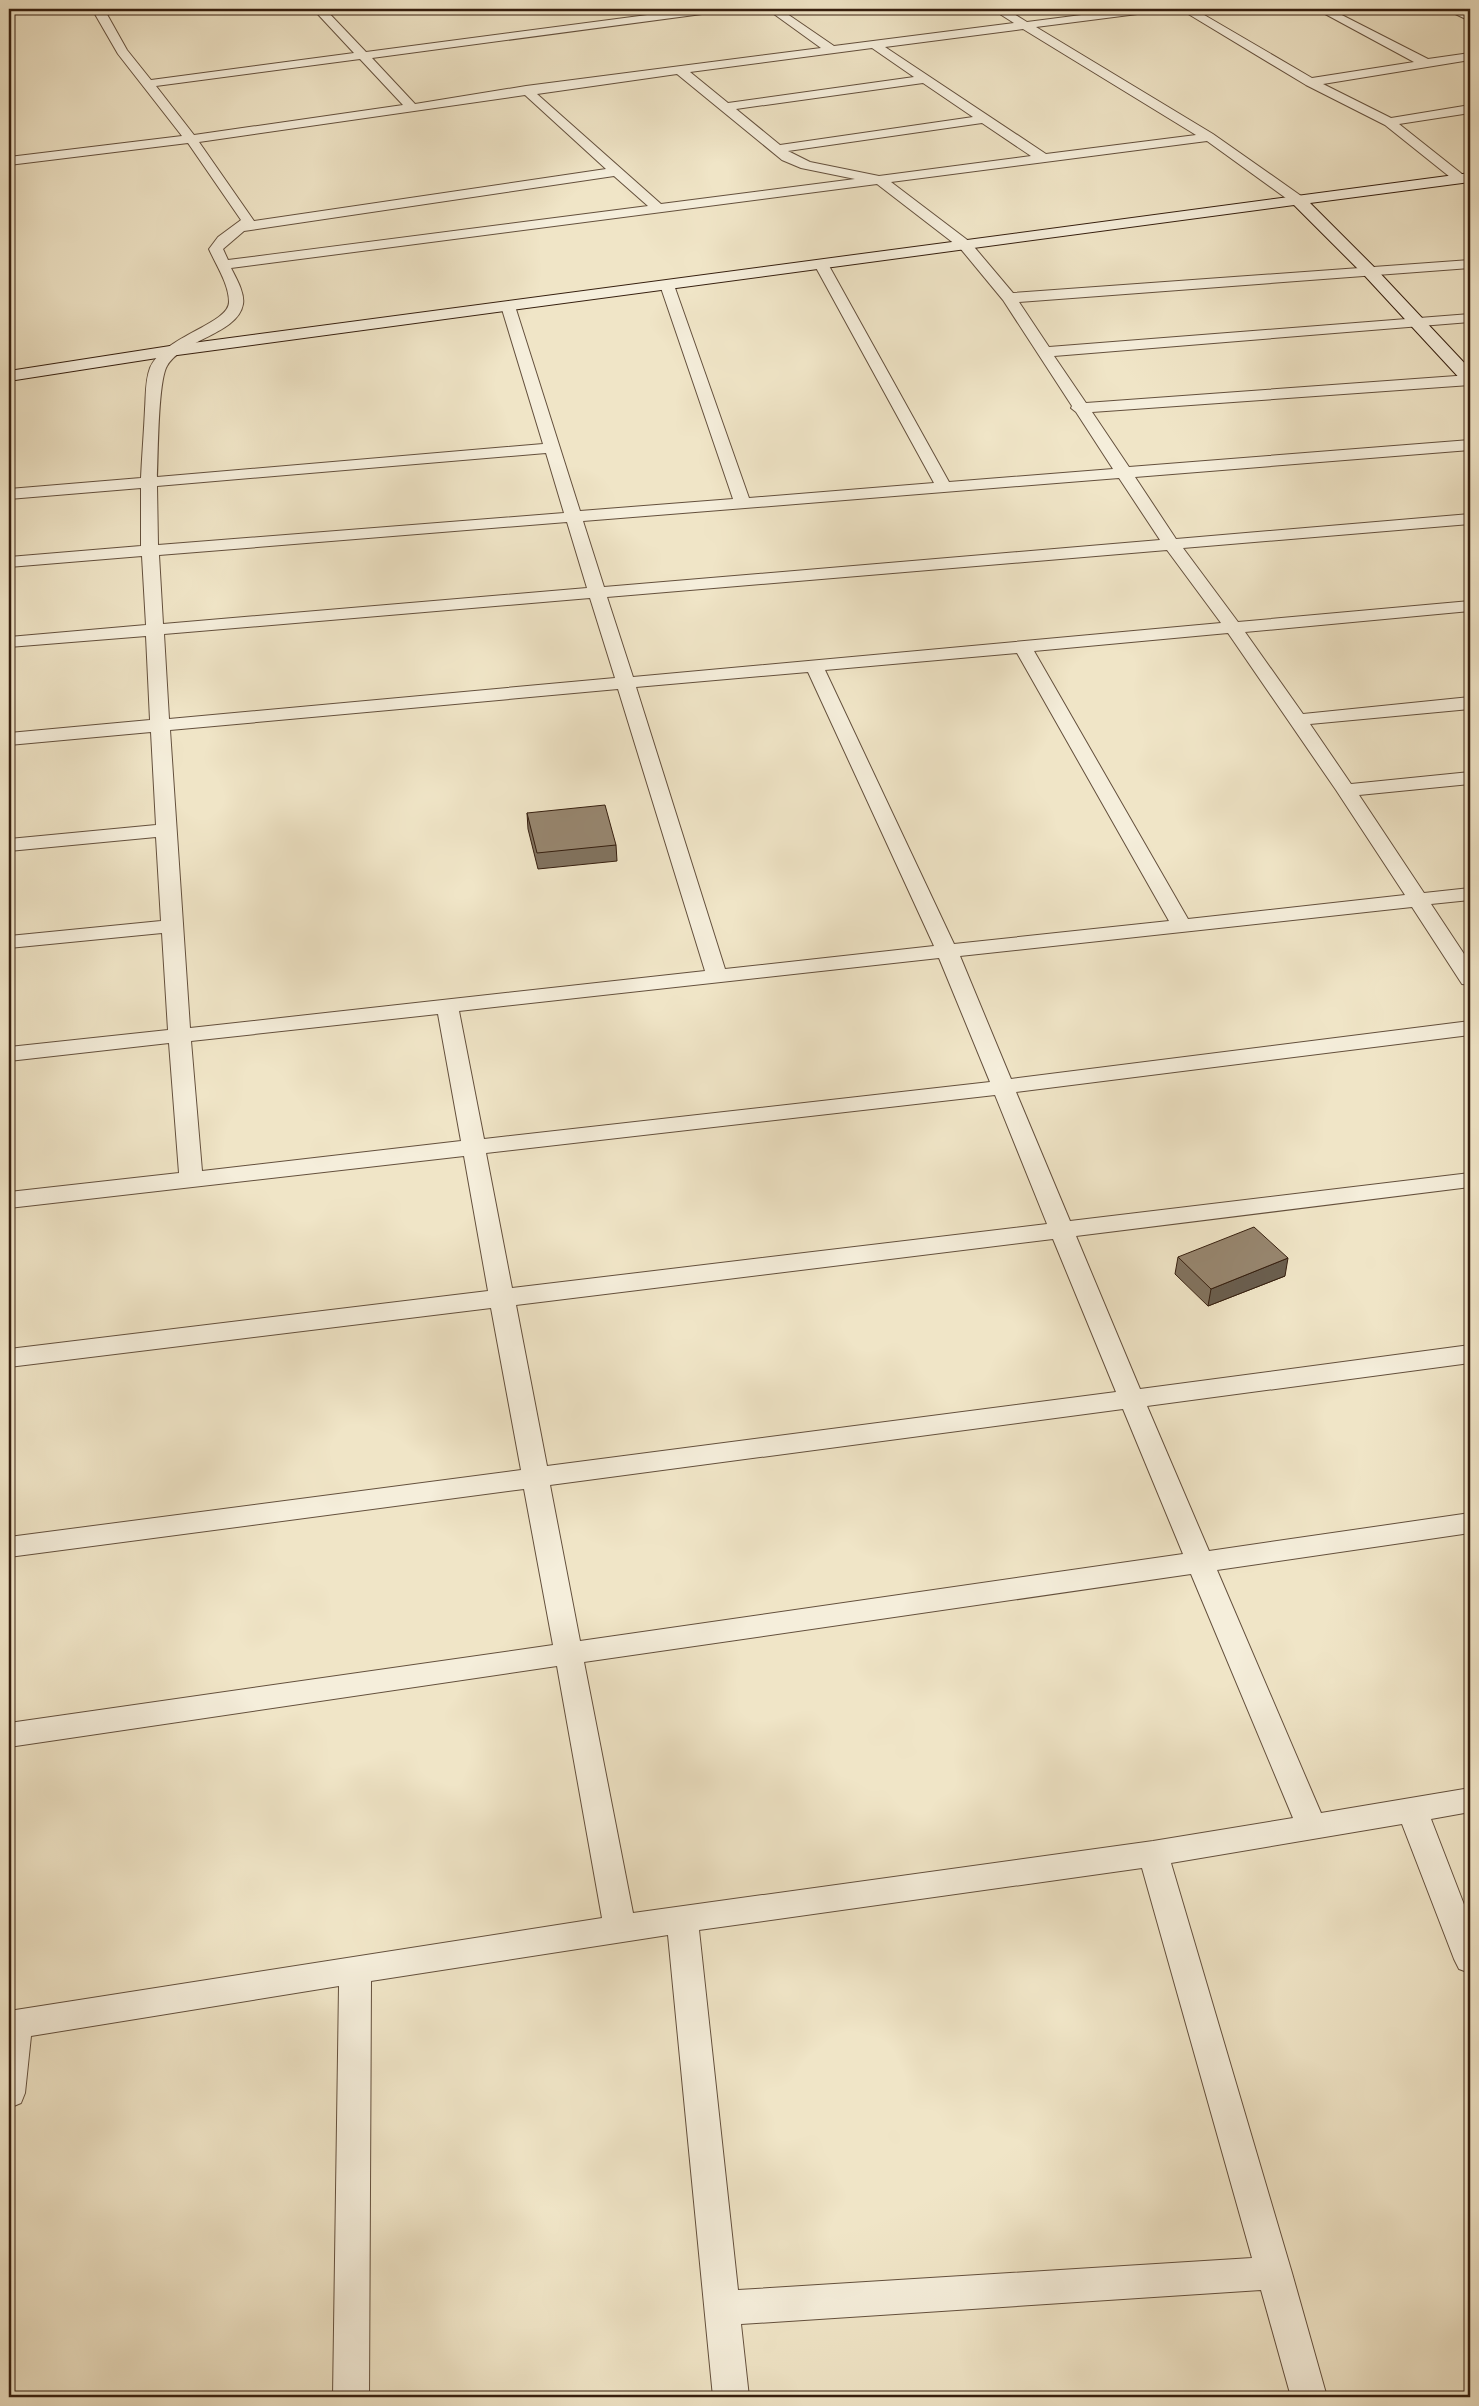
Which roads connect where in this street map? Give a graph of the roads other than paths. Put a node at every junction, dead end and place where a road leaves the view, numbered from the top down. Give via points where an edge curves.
1 (98, 9) edge
2 (319, 9) edge
3 (717, 9) edge
4 (773, 9) edge
5 (998, 9) edge
6 (1153, 9) edge
7 (1186, 9) edge
8 (1322, 9) edge
9 (1451, 9) edge
10 (1470, 18) edge
11 (1025, 26) junction
12 (875, 44) junction
13 (832, 50) junction
14 (361, 56) junction
15 (1470, 56) edge
16 (1426, 63) junction
17 (680, 70) junction
18 (926, 79) junction
19 (1310, 82) junction
20 (148, 84) junction
21 (526, 90) junction
22 (411, 106) junction
23 (726, 107) junction
24 (1470, 109) edge
25 (985, 119) junction
26 (1390, 122) junction
27 (1209, 137) junction
28 (191, 139) junction
29 (777, 149) junction
30 (11, 157) edge
31 (1044, 158) junction
32 (618, 171) junction
33 (1465, 177) edge
34 (880, 180) junction
35 (1300, 201) junction
36 (658, 208) junction
37 (243, 227) junction
38 (965, 245) junction
39 (821, 264) junction
40 (1470, 264) edge
41 (222, 265) junction
42 (1371, 273) junction
43 (667, 285) junction
44 (1009, 298) junction
45 (508, 306) junction
46 (1470, 318) edge
47 (1416, 322) junction
48 (170, 351) junction
49 (1043, 352) junction
50 (9, 376) edge
51 (1470, 380) edge
52 (1079, 408) junction
53 (1470, 445) edge
54 (552, 448) junction
55 (1125, 472) junction
56 (149, 483) junction
57 (944, 487) junction
58 (9, 494) edge
59 (744, 503) junction
60 (573, 516) junction
61 (1470, 519) edge
62 (1170, 544) junction
63 (151, 551) junction
64 (9, 562) edge
65 (598, 592) junction
66 (1470, 606) edge
67 (1233, 627) junction
68 (156, 629) junction
69 (9, 642) edge
70 (1022, 646) junction
71 (814, 666) junction
72 (626, 682) junction
73 (1470, 703) edge
74 (1297, 720) junction
75 (160, 725) junction
76 (9, 739) edge
77 (1470, 778) edge
78 (1346, 790) junction
79 (165, 830) junction
80 (9, 845) edge
81 (1470, 894) edge
82 (1419, 900) junction
83 (170, 926) junction
84 (1182, 926) junction
85 (9, 942) edge
86 (947, 951) junction
87 (716, 977) junction
88 (1470, 979) edge
89 (447, 1005) junction
90 (1470, 1028) edge
91 (179, 1036) junction
92 (9, 1054) edge
93 (1003, 1087) junction
94 (474, 1146) junction
95 (191, 1178) junction
96 (1470, 1180) edge
97 (9, 1200) edge
98 (1061, 1228) junction
99 (503, 1297) junction
100 (1470, 1354) edge
101 (9, 1358) edge
102 (1131, 1398) junction
103 (534, 1477) junction
104 (1470, 1523) edge
105 (9, 1547) edge
106 (1201, 1564) junction
107 (570, 1654) junction
108 (9, 1734) edge
109 (1470, 1800) edge
110 (1412, 1810) junction
111 (1311, 1826) junction
112 (1153, 1854) junction
113 (682, 1919) junction
114 (620, 1928) junction
115 (1470, 1959) edge
116 (354, 1970) junction
117 (12, 2025) edge
118 (9, 2093) edge
119 (1275, 2273) junction
120 (724, 2308) junction
121 (351, 2397) edge
122 (731, 2397) edge
123 (1309, 2397) edge

1 - 20 street via 122,51
2 - 14 street
3 - 14 street
4 - 13 street
5 - 11 street
6 - 11 street
7 - 19 street
8 - 16 street
9 - 10 street
11 - 12 street
11 - 27 street
12 - 13 street
12 - 18 street
13 - 17 street
14 - 20 street
14 - 22 street
15 - 16 street
16 - 19 street
17 - 21 street
17 - 23 street
18 - 23 street
18 - 25 street
19 - 26 street
20 - 28 street
21 - 22 street
21 - 32 street
22 - 28 street
23 - 29 street
24 - 26 street
25 - 29 street
25 - 31 street
26 - 33 street
27 - 31 street
27 - 35 street
28 - 30 street
28 - 37 street via 248,220
29 - 34 street via 806,165
31 - 34 street
32 - 36 street
32 - 37 street
33 - 35 street
34 - 36 street
34 - 38 street
35 - 38 street
35 - 42 street
36 - 41 street
37 - 41 street via 222,240 216,249
38 - 39 street
38 - 44 street
39 - 43 street
39 - 57 street
40 - 42 street
41 - 48 street via 236,301 235,312 224,322
42 - 44 street
42 - 47 street
43 - 45 street
43 - 59 street
44 - 49 street
45 - 48 street
45 - 54 street
46 - 47 street
47 - 49 street
47 - 51 street
48 - 50 street
48 - 56 street via 156,367
49 - 52 street
51 - 52 street
52 - 55 street
53 - 55 street
54 - 56 street
54 - 60 street
55 - 57 street
55 - 62 street
56 - 58 street
56 - 63 street
57 - 59 street
59 - 60 street
60 - 63 street
60 - 65 street
61 - 62 street
62 - 65 street
62 - 67 street
63 - 64 street
63 - 68 street
65 - 68 street
65 - 72 street
66 - 67 street
67 - 70 street
67 - 74 street
68 - 69 street
68 - 75 street
70 - 71 street
70 - 84 street
71 - 72 street
71 - 86 street
72 - 75 street
72 - 87 street
73 - 74 street
74 - 78 street
75 - 76 street
75 - 79 street
77 - 78 street
78 - 82 street
79 - 80 street
79 - 83 street
81 - 82 street
82 - 84 street
82 - 88 street
83 - 85 street
83 - 91 street
84 - 86 street
86 - 87 street
86 - 93 street
87 - 89 street
89 - 91 street
89 - 94 street
90 - 93 street
91 - 92 street
91 - 95 street
93 - 94 street
93 - 98 street
94 - 95 street
94 - 99 street
95 - 97 street
96 - 98 street
98 - 99 street
98 - 102 street
99 - 101 street
99 - 103 street
100 - 102 street
102 - 103 street
102 - 106 street
103 - 105 street
103 - 107 street
104 - 106 street
106 - 107 street
106 - 111 street
107 - 108 street
107 - 114 street
109 - 110 street
110 - 111 street
110 - 115 street
111 - 112 street
112 - 113 street
112 - 119 street
113 - 114 street
113 - 120 street
114 - 116 street
116 - 117 street
116 - 121 street
117 - 118 street
119 - 120 street
119 - 123 street
120 - 122 street

